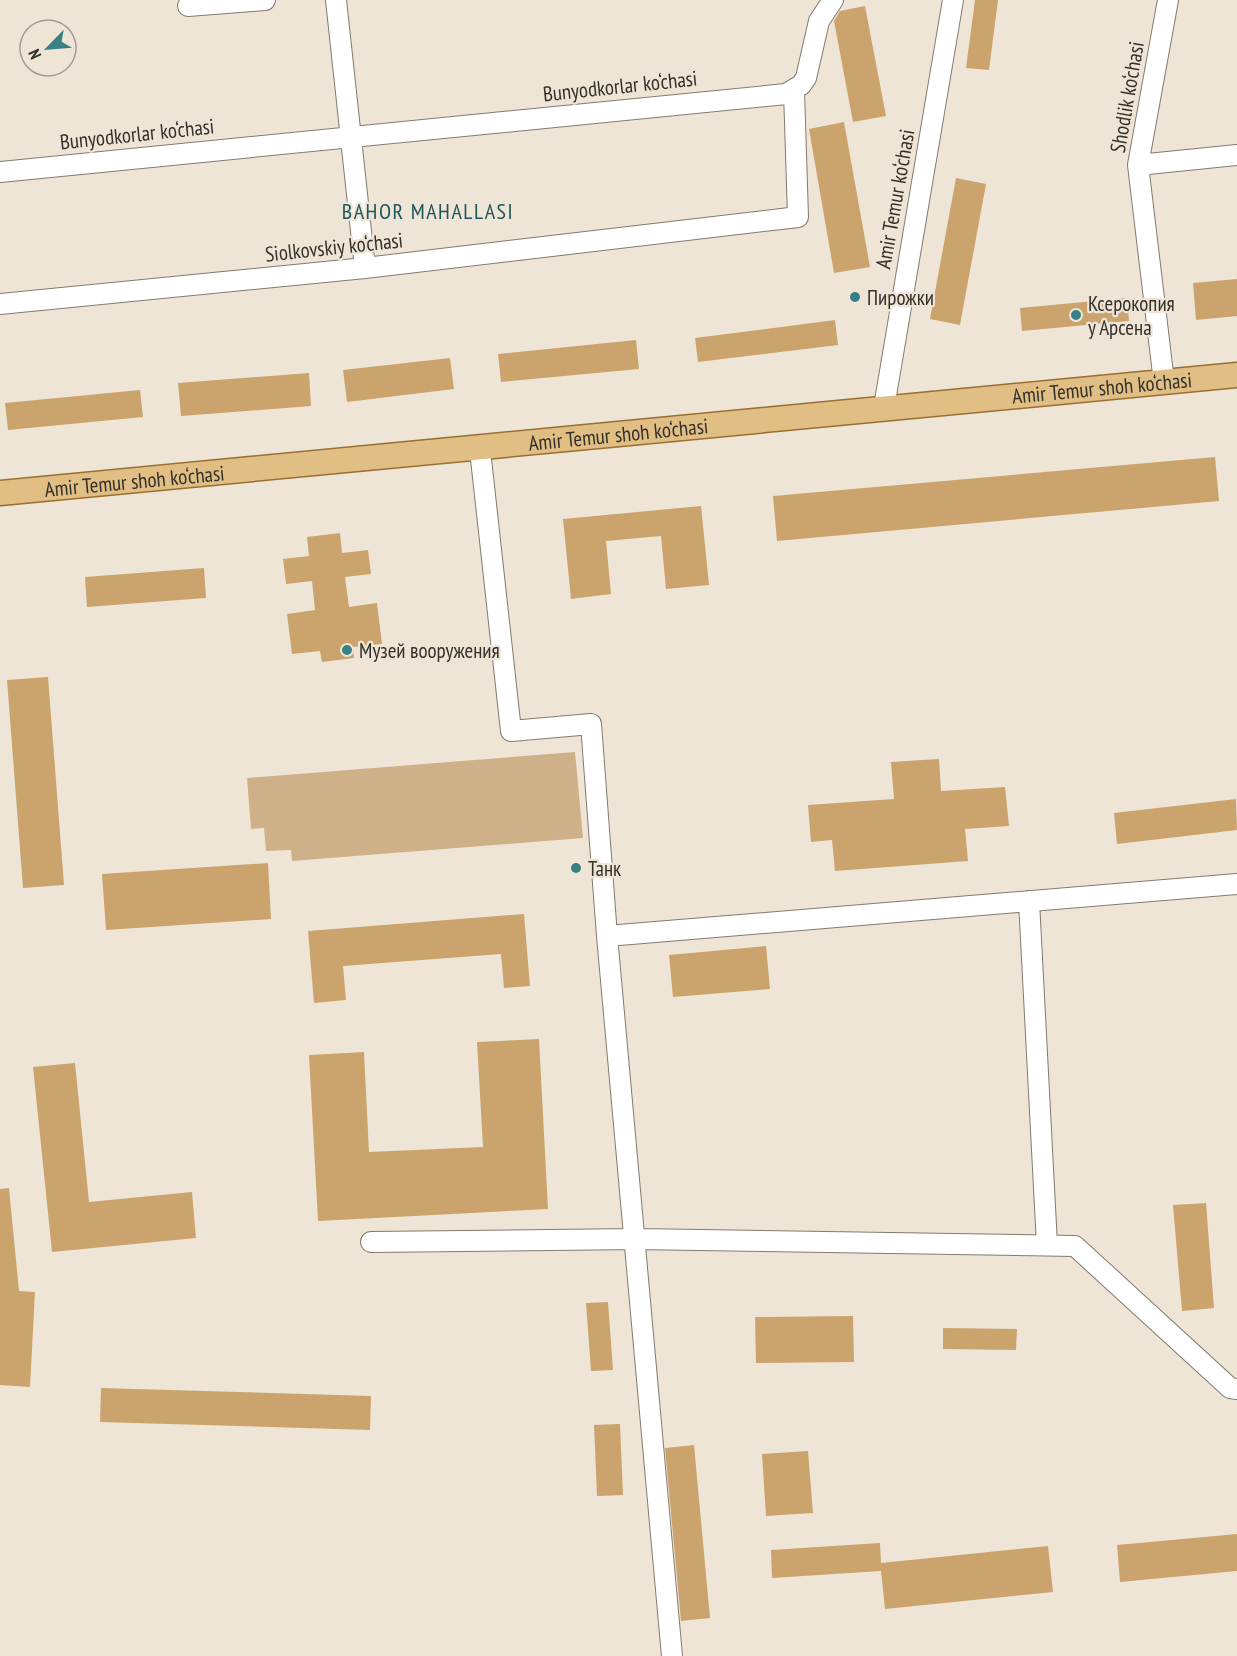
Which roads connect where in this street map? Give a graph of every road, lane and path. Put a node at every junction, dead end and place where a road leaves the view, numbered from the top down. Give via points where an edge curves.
1 (265, 0) edge
2 (336, 0) edge
3 (832, 0) edge
4 (953, 0) edge
5 (1168, 0) edge
6 (188, 6) dead end
7 (794, 90) junction
8 (350, 138) junction
9 (1237, 155) edge
10 (1138, 165) junction
11 (0, 172) edge
12 (365, 268) junction
13 (0, 304) edge
14 (1237, 375) edge
15 (1164, 382) junction
16 (884, 406) junction
17 (480, 450) junction
18 (0, 493) edge
19 (1237, 884) edge
20 (1029, 901) junction
21 (607, 936) junction
22 (636, 1239) junction
23 (371, 1242) dead end
24 (1047, 1245) junction
25 (1237, 1389) edge
26 (672, 1656) edge

1 - 6 street
2 - 8 street
3 - 7 street via 819,21 806,78
4 - 16 street, Amir Temur ko‘chasi
5 - 10 street, Shodlik ko‘chasi
7 - 8 street, Bunyodkorlar ko‘chasi via 786,94
7 - 12 street, Siolkovskiy ko‘chasi via 798,217
8 - 11 street, Bunyodkorlar ko‘chasi
8 - 12 street
9 - 10 street
10 - 15 street, Shodlik ko‘chasi
12 - 13 street, Siolkovskiy ko‘chasi
14 - 15 main road, Amir Temur shoh ko‘chasi
15 - 16 main road, Amir Temur shoh ko‘chasi
16 - 17 main road, Amir Temur shoh ko‘chasi
17 - 18 main road, Amir Temur shoh ko‘chasi
17 - 21 street via 511,731 591,724
19 - 20 street
20 - 21 street
20 - 24 street
21 - 22 street
22 - 23 street
22 - 24 street
22 - 26 street
24 - 25 street via 1074,1246 1230,1388

